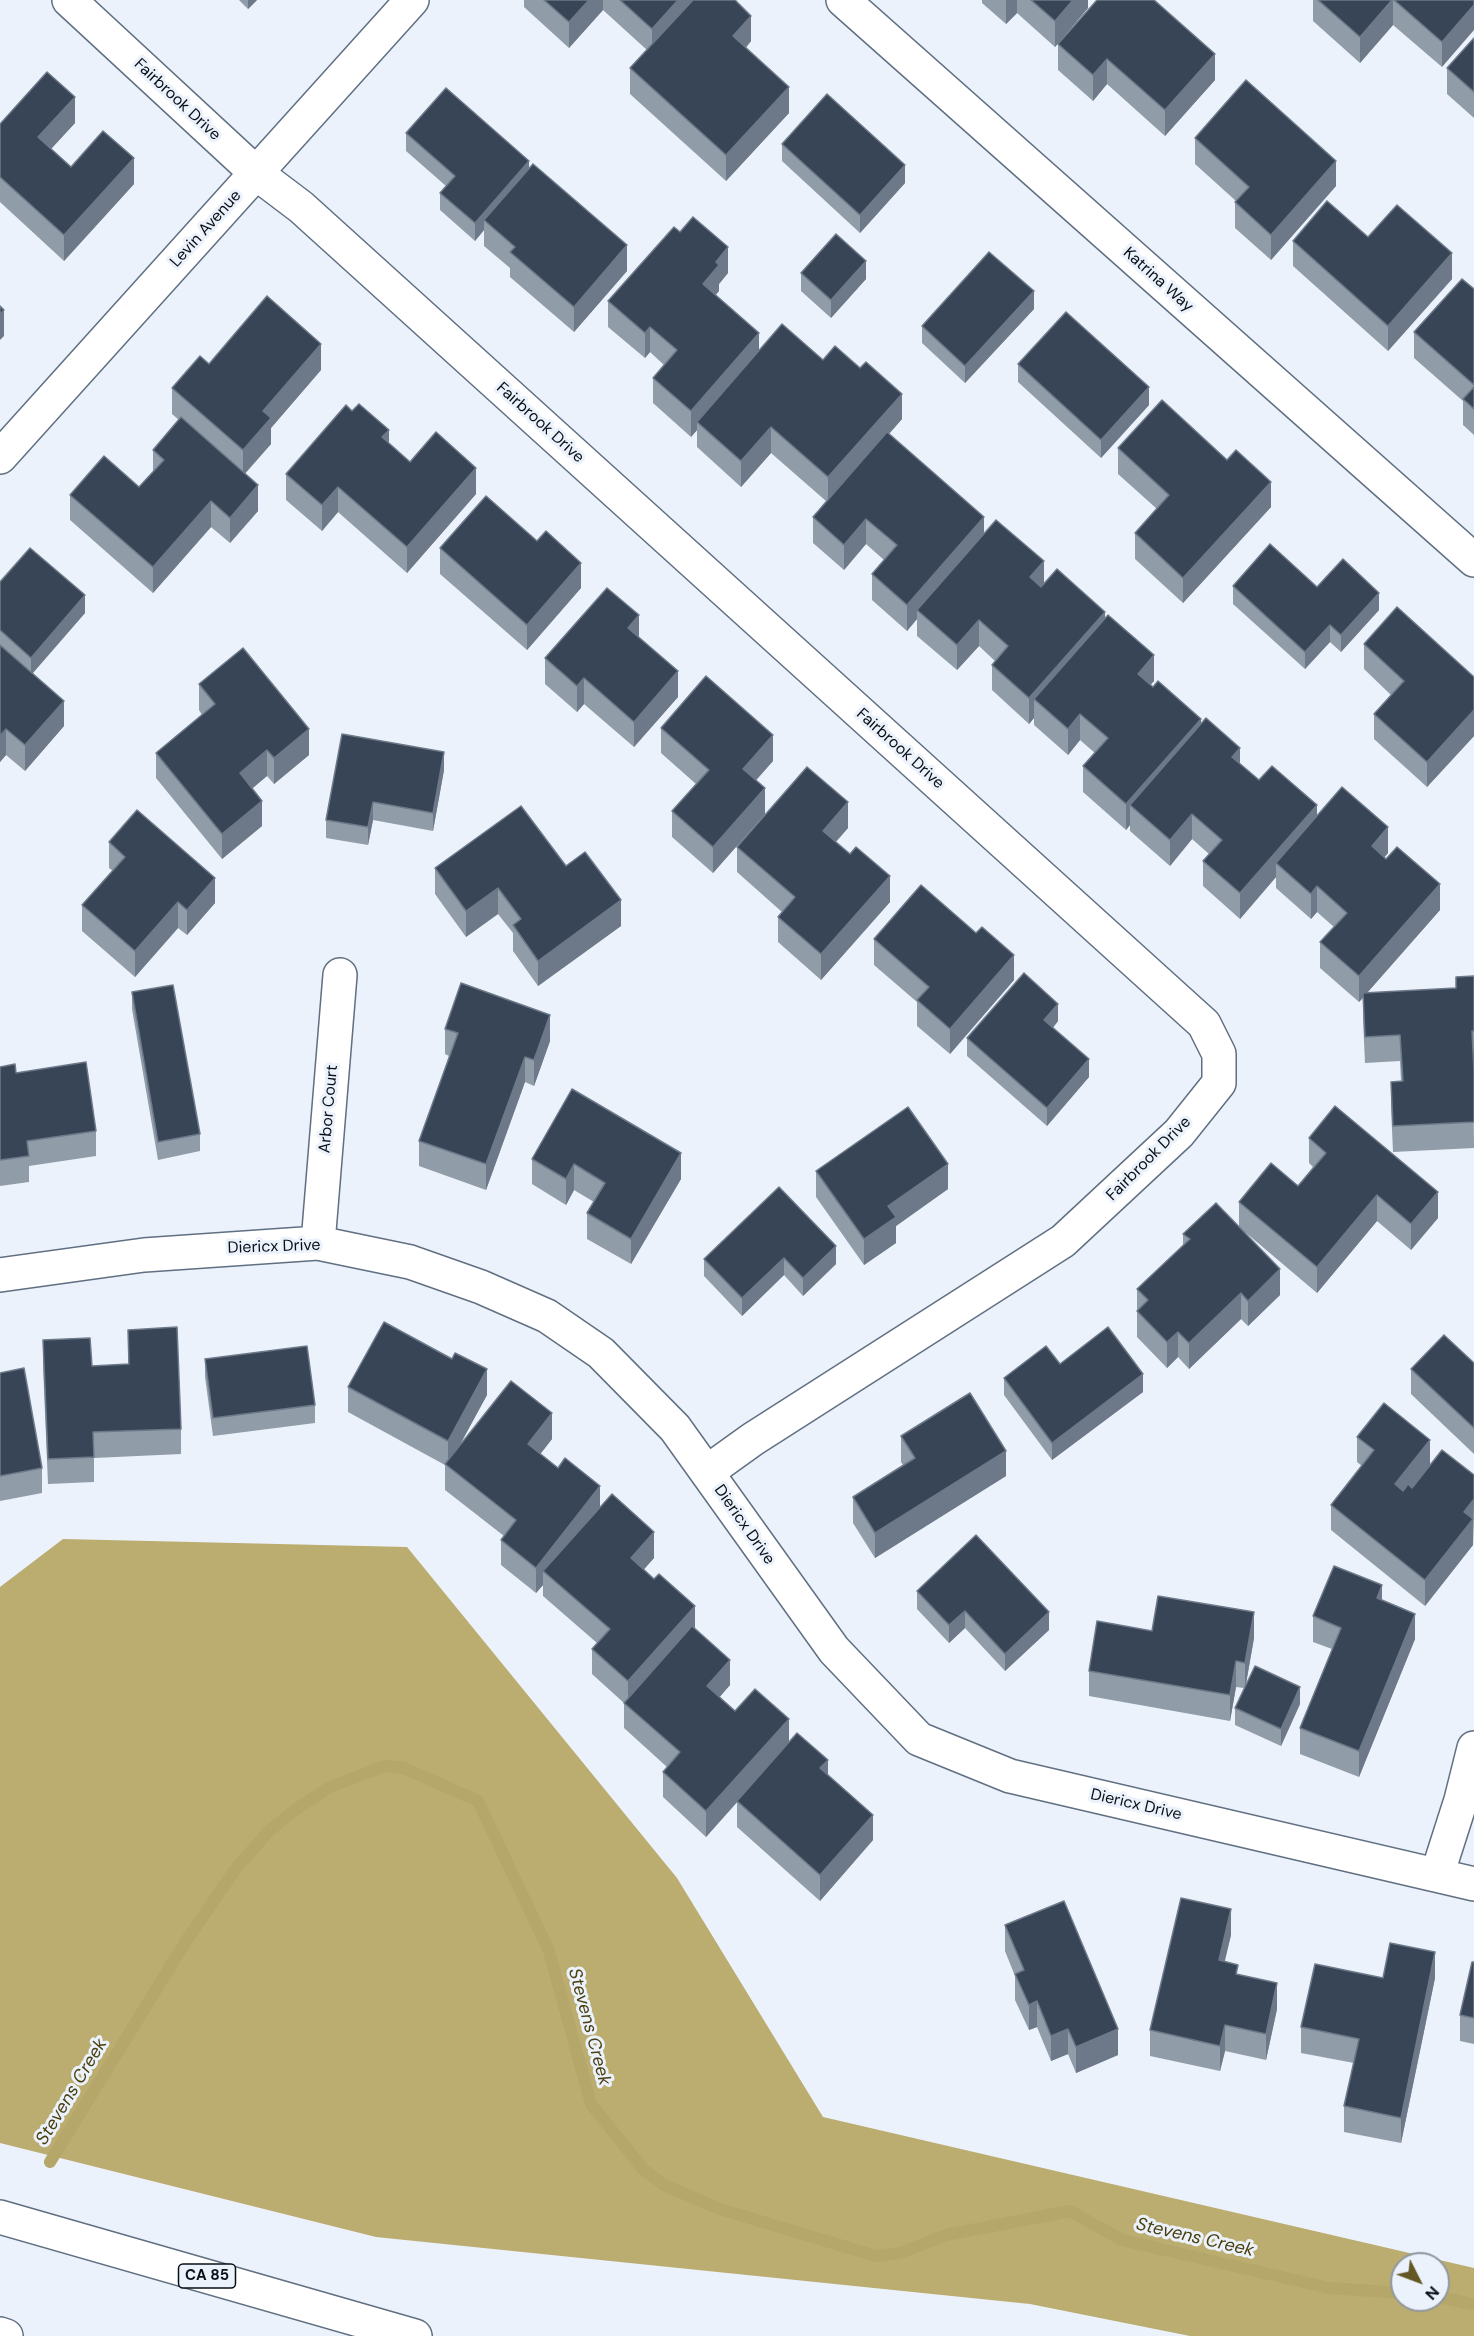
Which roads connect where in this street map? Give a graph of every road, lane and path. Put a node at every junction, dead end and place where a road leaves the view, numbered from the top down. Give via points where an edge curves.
1 (69, 0) edge
2 (412, 0) edge
3 (843, 0) edge
4 (256, 173) junction
5 (0, 457) edge
6 (1474, 560) edge
7 (340, 975) dead end
8 (318, 1243) junction
9 (0, 1275) edge
10 (707, 1472) junction
11 (1474, 1748) edge
12 (1437, 1875) junction
13 (1474, 1884) edge
14 (0, 2217) edge
15 (0, 2334) edge
16 (6, 2336) edge
17 (415, 2336) edge

1 - 4 main road, Fairbrook Drive
2 - 4 main road, Levin Avenue
3 - 6 main road, Katrina Way
4 - 5 main road, Levin Avenue
4 - 10 main road, Fairbrook Drive via 301,207 1204,1024 1219,1054 1219,1083 1179,1133 1063,1241
7 - 8 main road, Arbor Court
8 - 9 main road, Diericx Drive via 144,1255
8 - 10 main road, Diericx Drive via 410,1262 547,1316 601,1353 675,1428
10 - 12 main road, Diericx Drive via 834,1650 919,1739 1010,1776
11 - 12 main road
12 - 13 main road, Diericx Drive
14 - 17 main road, CA 85
15 - 16 main road

